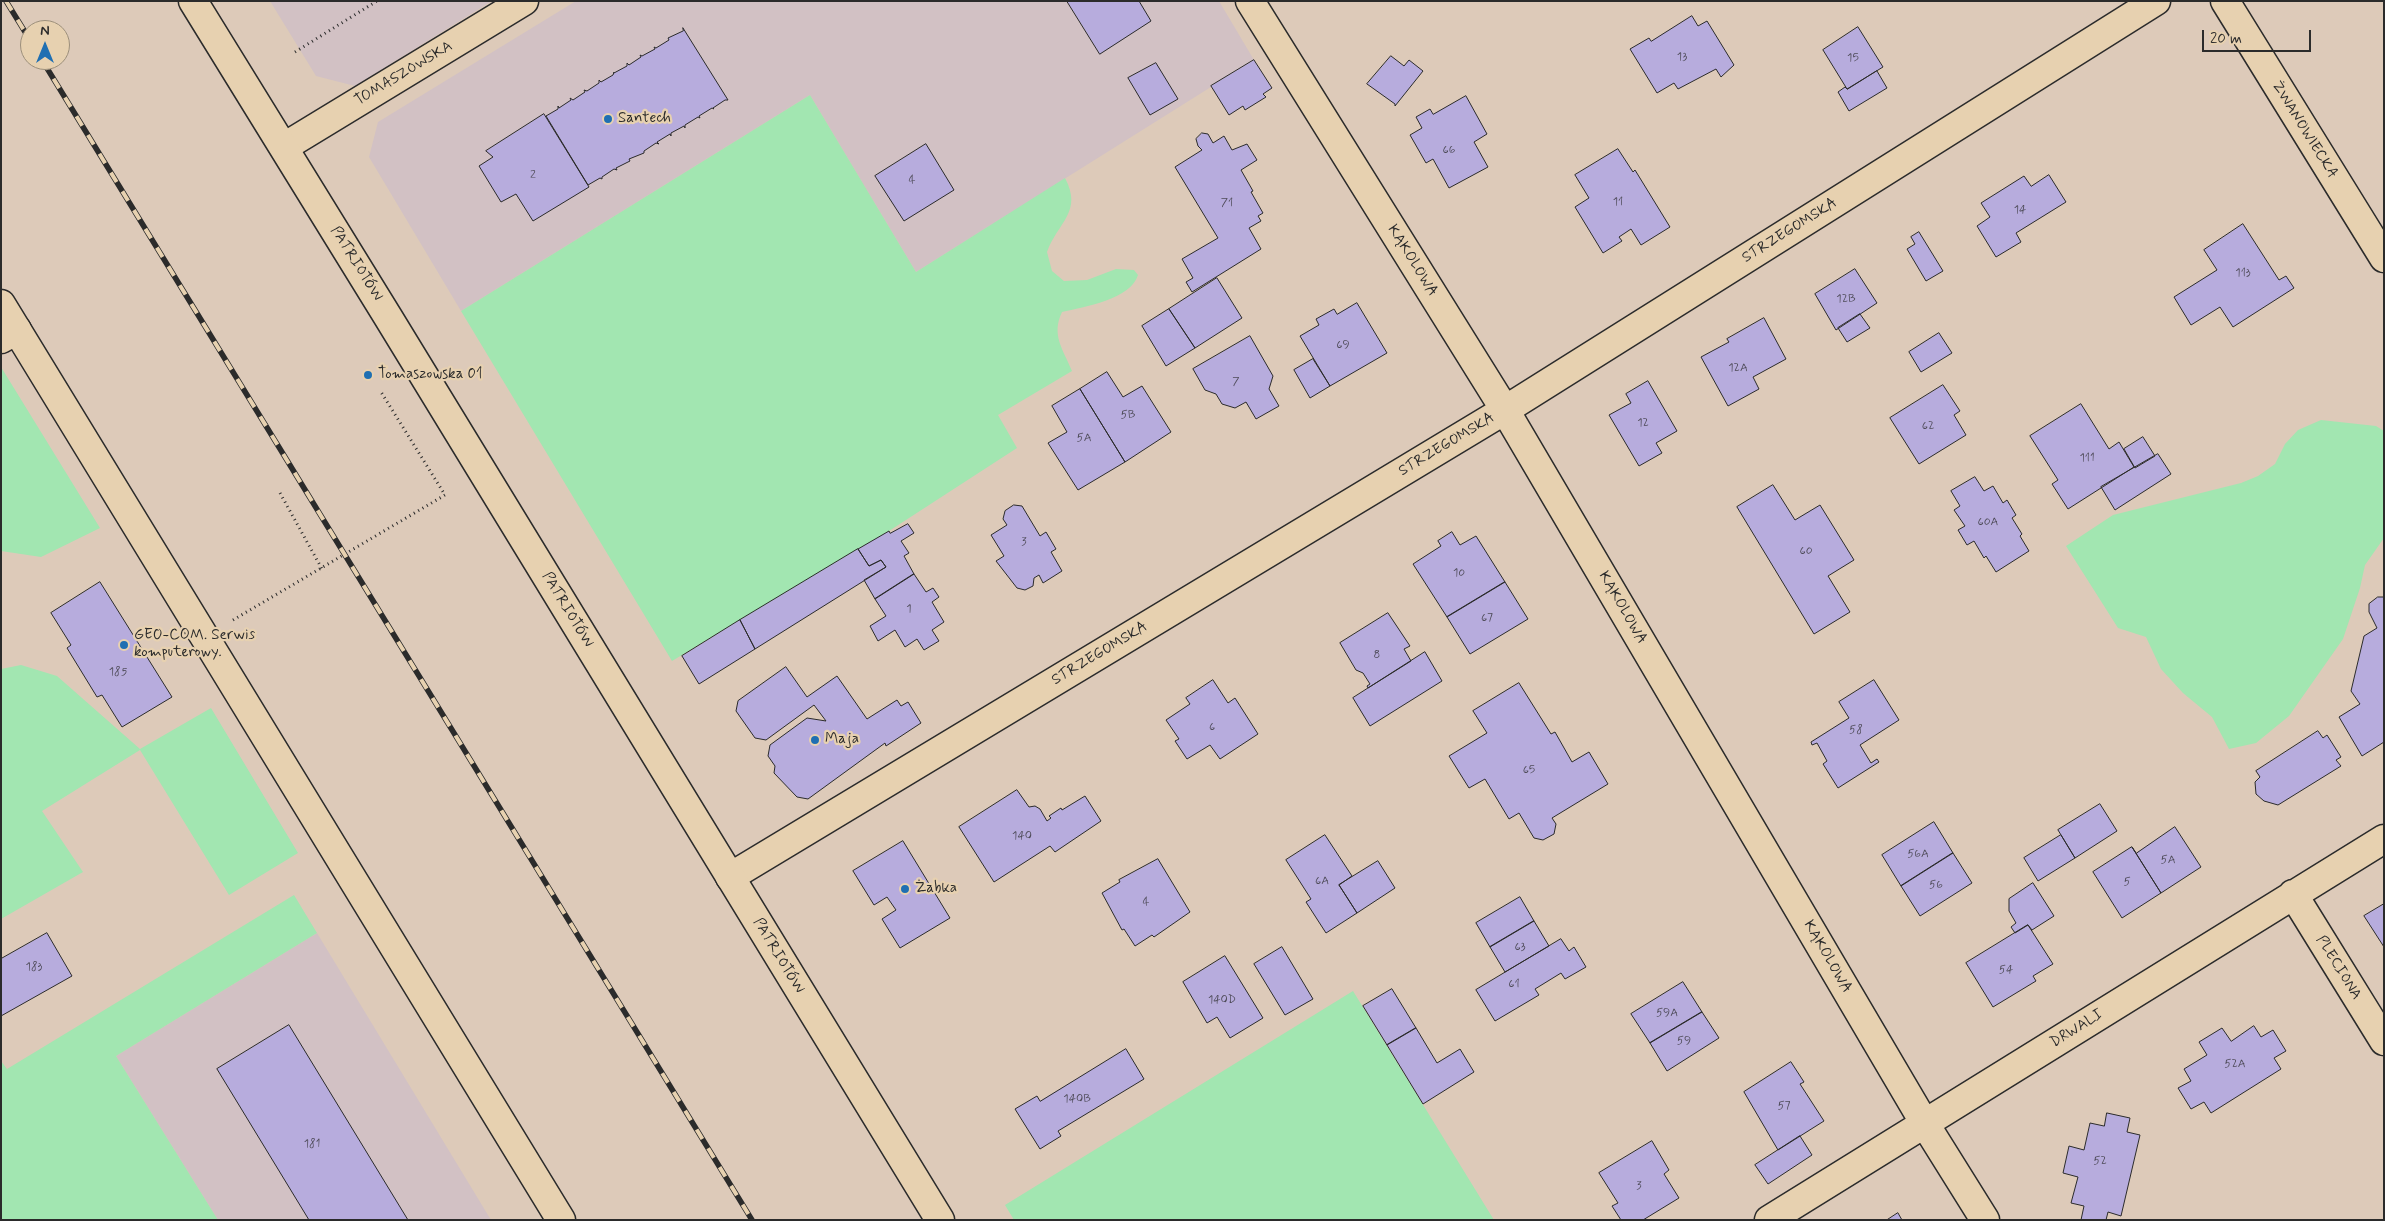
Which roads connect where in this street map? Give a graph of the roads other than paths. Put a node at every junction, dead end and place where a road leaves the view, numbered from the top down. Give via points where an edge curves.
1 (193, 1) edge
2 (524, 1) edge
3 (1250, 1) edge
4 (2156, 1) edge
5 (2225, 1) edge
6 (284, 147) junction
7 (2384, 258) edge
8 (1, 304) edge
9 (9, 334) edge
10 (1505, 410) junction
11 (2384, 839) edge
12 (730, 877) junction
13 (2293, 894) junction
14 (2384, 1041) edge
15 (1925, 1124) junction
16 (560, 1220) edge
17 (940, 1220) edge
18 (1769, 1220) edge
19 (1985, 1220) edge

1 - 6 street, PATRIOTÓW
2 - 6 street, TOMASZOWSKA
3 - 10 street, KĄKOLOWA
4 - 10 street, STRZEGOMSKA
5 - 7 street, ŻWANOWIECKA
6 - 12 street, PATRIOTÓW
8 - 9 street
9 - 16 street
10 - 12 street, STRZEGOMSKA
10 - 15 street, KĄKOLOWA
11 - 13 street, DRWALI
12 - 17 street, PATRIOTÓW
13 - 14 street, PLECIONA
13 - 15 street, DRWALI
15 - 18 street, DRWALI
15 - 19 street, KĄKOLOWA

